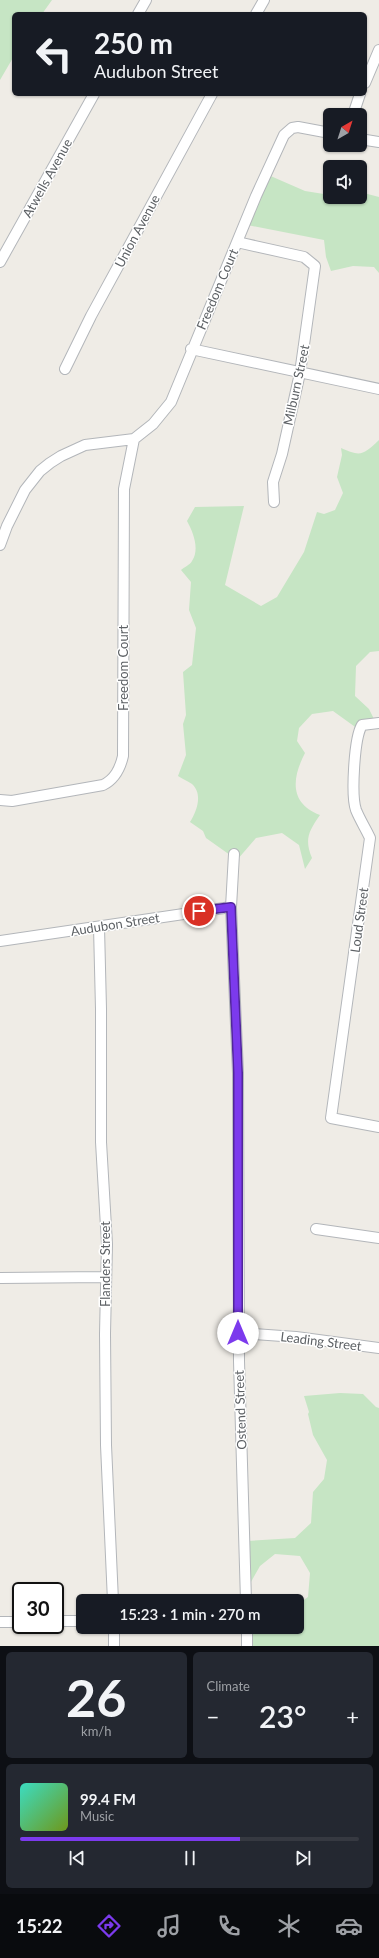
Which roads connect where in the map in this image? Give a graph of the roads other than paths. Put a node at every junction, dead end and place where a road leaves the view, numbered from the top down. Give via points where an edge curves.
1 (146, 0) edge
2 (264, 0) edge
3 (139, 12) edge
4 (257, 12) edge
5 (379, 50) edge
6 (367, 78) edge
7 (93, 96) edge
8 (211, 96) edge
9 (359, 96) edge
10 (355, 108) edge
11 (323, 131) edge
12 (367, 140) edge
13 (379, 142) edge
14 (237, 242) junction
15 (0, 262) edge
16 (191, 349) junction
17 (65, 369) dead end
18 (300, 373) junction
19 (379, 389) edge
20 (134, 439) junction
21 (274, 502) dead end
22 (0, 546) edge
23 (379, 723) edge
24 (0, 800) edge
25 (234, 854) dead end
26 (231, 907) junction
27 (99, 926) junction
28 (0, 941) edge
29 (379, 1127) edge
30 (316, 1229) dead end
31 (379, 1238) edge
32 (105, 1277) junction
33 (0, 1278) edge
34 (238, 1333) junction
35 (379, 1348) edge
36 (113, 1594) edge
37 (246, 1594) edge
38 (64, 1621) edge
39 (76, 1621) edge
40 (0, 1622) edge
41 (12, 1622) edge
42 (114, 1634) edge
43 (247, 1634) edge
44 (114, 1646) edge
45 (247, 1646) edge

1 - 3 street
2 - 4 street
5 - 6 street
7 - 15 street, Atwells Avenue
8 - 17 street, Union Avenue via 91,316
9 - 10 street
11 - 14 street, Freedom Court via 298,126 284,135
12 - 13 street
14 - 16 street, Freedom Court
14 - 18 street, Milburn Street via 304,257 315,266
16 - 18 street
16 - 20 street, Freedom Court via 171,402 153,424
18 - 19 street
18 - 21 street, Milburn Street via 282,454 273,482
20 - 22 street via 85,446 50,463 25,490
20 - 24 street, Freedom Court via 124,489 123,756 120,769 103,785 12,801
23 - 29 street, Loud Street via 362,725 356,738 356,809 370,838 331,1118
25 - 26 street, Ostend Street
26 - 27 street, Audubon Street
26 - 34 street, Ostend Street via 238,1073
27 - 28 street, Audubon Street
27 - 32 street, Flanders Street via 102,1142 107,1244
30 - 31 street
32 - 33 street
32 - 36 street, Flanders Street via 106,1444
34 - 35 street, Leading Street via 296,1337
34 - 37 street, Ostend Street
38 - 39 street
40 - 41 street
42 - 44 street
43 - 45 street

